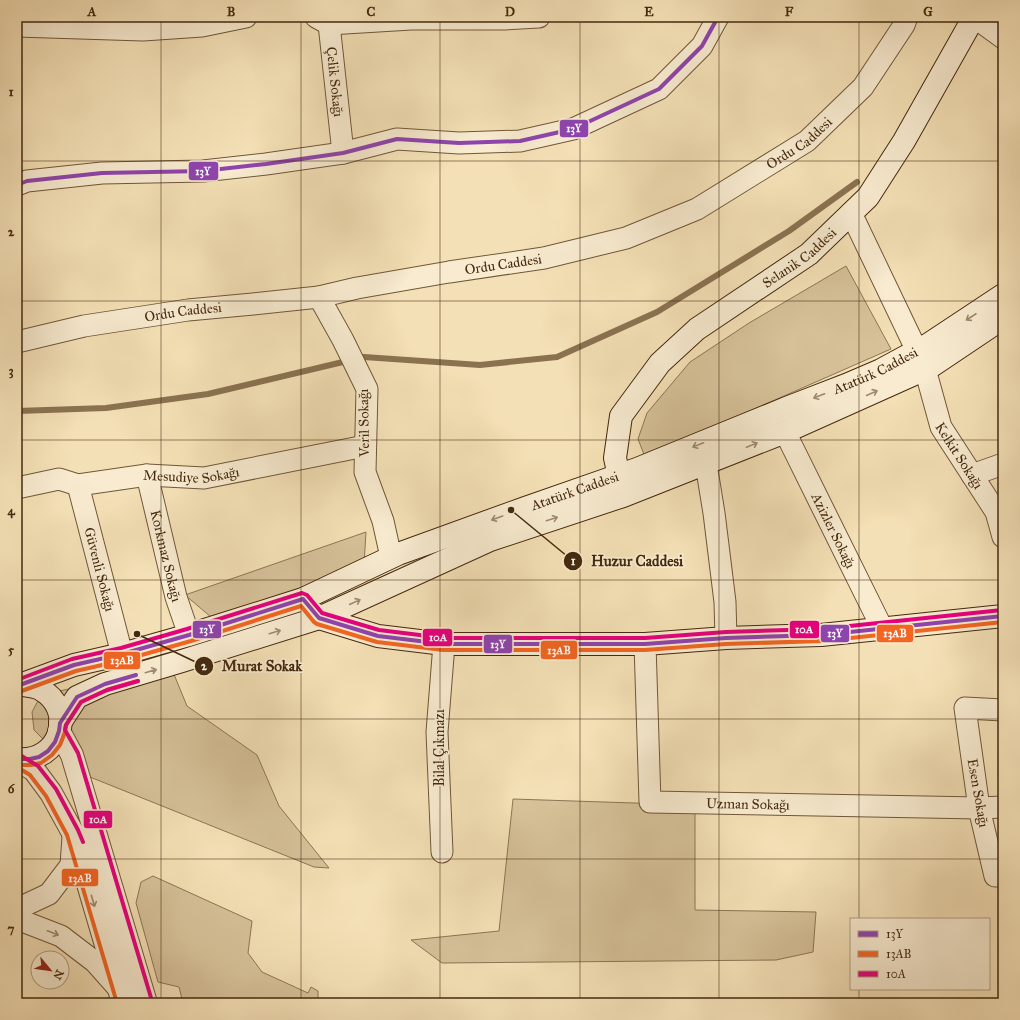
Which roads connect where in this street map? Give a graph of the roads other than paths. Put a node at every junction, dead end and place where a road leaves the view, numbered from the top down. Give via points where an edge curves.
1 (246, 17) edge
2 (539, 17) edge
3 (718, 17) edge
4 (908, 17) edge
5 (974, 17) edge
6 (320, 19) edge
7 (17, 26) edge
8 (1003, 38) edge
9 (343, 153) junction
10 (17, 185) edge
11 (851, 213) junction
12 (1003, 295) edge
13 (319, 296) junction
14 (1003, 318) edge
15 (17, 342) edge
16 (921, 360) junction
17 (785, 432) junction
18 (365, 446) junction
19 (706, 464) junction
20 (1003, 464) edge
21 (972, 475) junction
22 (147, 476) junction
23 (78, 485) junction
24 (621, 486) junction
25 (17, 488) edge
26 (1003, 537) edge
27 (391, 557) junction
28 (303, 599) junction
29 (1003, 616) edge
30 (319, 618) junction
31 (882, 628) junction
32 (189, 635) junction
33 (726, 638) junction
34 (444, 644) junction
35 (645, 644) junction
36 (122, 654) junction
37 (19, 686) edge
38 (1003, 710) edge
39 (60, 727) junction
40 (17, 760) edge
41 (1003, 807) edge
42 (979, 808) junction
43 (73, 833) junction
44 (442, 852) dead end
45 (995, 876) dead end
46 (17, 909) edge
47 (17, 919) edge
48 (121, 996) edge
49 (146, 1003) edge

1 - 7 street via 202,26 143,30
2 - 6 street
3 - 9 street via 702,46 659,89 573,128 520,141 459,143 397,139
4 - 13 street, Ordu Caddesi via 863,87 807,140 697,208 626,238 544,258 449,272
5 - 8 street
5 - 11 main road, Selanik Caddesi via 904,141 868,197
6 - 9 street, Çelik Sokağı
9 - 10 street via 203,171 102,173 27,181
11 - 16 street, Kelkit Sokağı
11 - 24 main road, Selanik Caddesi via 808,254 697,329 660,363 621,416 615,458
12 -> 16 main road, Atatürk Caddesi via 929,344
13 - 15 street, Ordu Caddesi via 180,311 84,326
13 - 18 street, Veril Sokağı via 366,389
14 - 16 main road, Atatürk Caddesi via 930,367
17 -> 16 main road, Atatürk Caddesi
16 - 21 street, Kelkit Sokağı via 941,426
16 -> 24 main road, Atatürk Caddesi via 881,370 638,469
19 -> 17 main road, Atatürk Caddesi
17 - 31 street, Azizler Sokağı
18 - 22 street, Mesudiye Sokağı via 204,478
18 - 27 street, Veril Sokağı via 365,472 383,521
19 - 24 main road, Atatürk Caddesi
19 - 33 street via 725,602
20 - 21 street
21 - 26 street, Kelkit Sokağı via 996,512
22 - 23 street, Mesudiye Sokağı
22 - 32 street, Korkmaz Sokağı via 176,597
23 - 25 street, Mesudiye Sokağı via 59,479
23 - 36 street, Güvenli Sokağı
24 -> 27 main road, Atatürk Caddesi via 524,508
30 -> 24 main road, Atatürk Caddesi via 490,540
27 - 28 main road, Atatürk Caddesi
28 - 30 main road
28 - 32 main road, Atatürk Caddesi
29 - 31 main road
30 - 34 main road via 378,636
39 -> 30 main road, Atatürk Caddesi via 77,697 105,684
31 - 33 main road via 821,635
32 - 36 main road, Atatürk Caddesi
33 - 35 main road
34 - 35 main road
34 - 44 street, Bilal Çıkmazı via 437,732
35 - 42 street, Uzman Sokağı via 650,802
36 - 37 main road, Atatürk Caddesi via 74,665
37 - 39 main road via 39,688 53,700 60,716
38 - 42 street, Esen Sokağı via 965,708
39 - 40 main road, Atatürk Caddesi via 55,742 48,751 39,757
39 - 49 main road via 72,755
40 - 43 main road via 34,770 52,793
41 - 42 street, Uzman Sokağı
42 - 45 street, Esen Sokağı
43 - 46 street via 71,865 49,894
43 -> 48 main road
47 -> 48 street via 61,936 95,962

